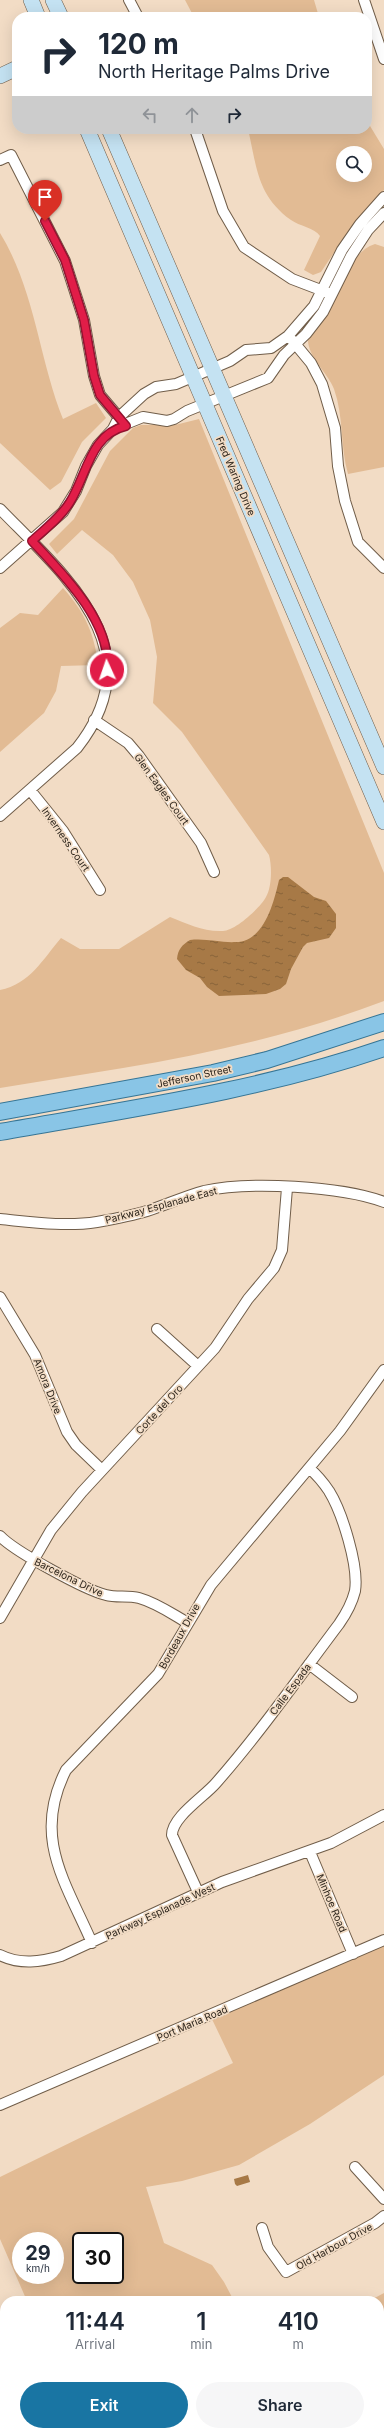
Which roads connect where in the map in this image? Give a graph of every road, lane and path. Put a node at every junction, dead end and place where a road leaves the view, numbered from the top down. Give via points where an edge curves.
1 (31, 0) edge
2 (53, 0) edge
3 (129, 0) edge
4 (364, 0) edge
5 (36, 12) edge
6 (59, 12) edge
7 (135, 12) edge
8 (368, 12) edge
9 (372, 24) edge
10 (384, 59) edge
11 (12, 70) edge
12 (0, 76) edge
13 (89, 134) edge
14 (111, 134) edge
15 (197, 134) edge
16 (0, 160) edge
17 (384, 197) edge
18 (384, 213) edge
19 (321, 290) junction
20 (332, 295) junction
21 (288, 336) junction
22 (296, 344) junction
23 (212, 369) junction
24 (193, 377) junction
25 (223, 395) junction
26 (204, 403) junction
27 (119, 417) junction
28 (126, 426) junction
29 (113, 429) junction
30 (0, 509) edge
31 (32, 541) junction
32 (0, 568) edge
33 (384, 568) edge
34 (94, 720) junction
35 (384, 766) edge
36 (30, 790) junction
37 (0, 816) edge
38 (384, 822) edge
39 (214, 872) dead end
40 (100, 890) dead end
41 (384, 1022) edge
42 (384, 1048) edge
43 (0, 1112) edge
44 (0, 1132) edge
45 (287, 1188) junction
46 (384, 1202) edge
47 (0, 1219) edge
48 (0, 1297) edge
49 (157, 1329) dead end
50 (198, 1366) junction
51 (384, 1370) edge
52 (309, 1468) junction
53 (102, 1470) junction
54 (0, 1536) edge
55 (34, 1559) junction
56 (0, 1618) edge
57 (188, 1623) junction
58 (309, 1664) junction
59 (352, 1698) dead end
60 (384, 1815) edge
61 (310, 1852) junction
62 (198, 1892) junction
63 (384, 1940) edge
64 (92, 1943) junction
65 (353, 1954) junction
66 (0, 1955) edge
67 (0, 2105) edge
68 (355, 2167) dead end
69 (384, 2199) edge
70 (384, 2216) edge
71 (262, 2228) dead end

1 - 5 main road
2 - 6 main road
3 - 7 street
4 - 8 street
9 - 10 street
11 - 12 main road
13 - 24 main road, Fred Waring Drive
14 - 23 main road, Fred Waring Drive
15 - 19 street via 223,211 244,247 292,279
16 - 27 street via 10,155 65,260 84,320 100,395
17 - 19 street via 360,224 342,250
18 - 20 street via 368,230 351,256
19 - 20 street
19 - 21 street via 309,313
20 - 22 street via 317,320
21 - 22 street
21 - 23 street via 271,348 246,350
22 - 25 street via 284,355 268,378
22 - 33 street via 311,363 322,384 335,428 338,466 358,542
23 - 24 street
23 - 25 main road, Fred Waring Drive
24 - 26 main road, Fred Waring Drive
24 - 27 street via 150,390
25 - 26 street
25 - 35 main road, Fred Waring Drive
26 - 28 street via 174,419 143,417
26 - 38 main road, Fred Waring Drive
27 - 28 street
27 - 29 street
28 - 29 street
29 - 31 street via 92,455 70,502
30 - 31 street
31 - 32 street
31 - 34 street via 81,597 101,630 108,658 105,692
34 - 36 street via 77,748
34 - 39 street, Glen Eagles Court via 128,743 139,756 201,843
36 - 37 street
36 - 40 street, Inverness Court via 63,831
41 - 43 main road, Jefferson Street via 274,1058 213,1073
42 - 44 main road, Jefferson Street via 336,1065 270,1082
45 - 46 street, Parkway Esplanade East via 343,1191
45 - 47 street, Parkway Esplanade East via 228,1187 202,1192 122,1218 94,1222 47,1223
45 - 50 street, Corte del Oro via 282,1250 274,1268 244,1304 215,1348
48 - 53 street, Amora Drive via 35,1355 67,1432 76,1445
49 - 50 street
50 - 53 street, Corte del Oro
51 - 52 street, Bordeaux Drive via 355,1412
52 - 57 street, Bordeaux Drive via 211,1585
52 - 58 street, Calle Espada via 330,1492 355,1568 355,1590 348,1609
53 - 55 street, Corte del Oro via 51,1530
54 - 55 street, Barcelona Drive
55 - 56 street, Corte del Oro
55 - 57 street, Barcelona Drive via 96,1591 106,1595 138,1598 156,1604
57 - 64 street, Bordeaux Drive via 158,1674 145,1690 66,1770 51,1808 50,1830 54,1853
58 - 59 street
58 - 62 street, Calle Espada via 233,1764 209,1791 176,1820 172,1828 172,1835
60 - 61 street, Parkway Esplanade West
61 - 62 street, Parkway Esplanade West
61 - 65 street, Minhoe Road
62 - 64 street, Parkway Esplanade West
63 - 65 street, Port Maria Road
64 - 66 street, Parkway Esplanade West via 40,1962 20,1961
65 - 67 street, Port Maria Road
68 - 69 street
70 - 71 street, Old Harbour Drive via 286,2272 268,2247

